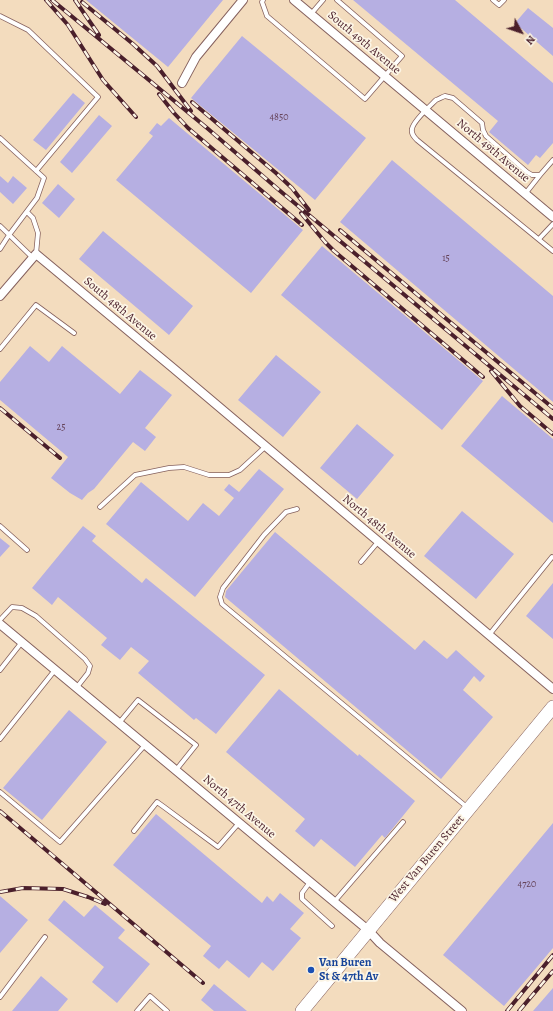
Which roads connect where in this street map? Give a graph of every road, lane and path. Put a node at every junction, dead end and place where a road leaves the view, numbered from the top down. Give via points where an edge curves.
1 (243, 0) edge
2 (262, 0) edge
3 (294, 0) edge
4 (323, 0) edge
5 (337, 0) edge
6 (492, 0) edge
7 (504, 0) edge
8 (311, 14) junction
9 (0, 16) edge
10 (384, 76) junction
11 (182, 83) dead end
12 (418, 105) joint
13 (426, 111) junction
14 (0, 138) edge
15 (553, 160) edge
16 (36, 171) junction
17 (540, 175) junction
18 (525, 194) junction
19 (26, 212) junction
20 (552, 213) edge
21 (553, 224) edge
22 (0, 226) edge
23 (9, 235) junction
24 (540, 239) junction
25 (0, 249) edge
26 (553, 251) edge
27 (34, 256) junction
28 (0, 296) edge
29 (74, 333) dead end
30 (0, 349) edge
31 (189, 382) joint
32 (265, 447) junction
33 (100, 507) dead end
34 (297, 509) dead end
35 (0, 526) edge
36 (378, 542) junction
37 (27, 550) dead end
38 (552, 557) dead end
39 (361, 562) dead end
40 (0, 620) edge
41 (0, 624) edge
42 (489, 636) junction
43 (22, 642) junction
44 (0, 670) edge
45 (55, 670) junction
46 (77, 687) junction
47 (553, 689) edge
48 (553, 707) edge
49 (119, 723) junction
50 (0, 739) edge
51 (145, 744) junction
52 (176, 770) junction
53 (0, 792) edge
54 (469, 809) junction
55 (403, 822) dead end
56 (239, 823) junction
57 (134, 831) dead end
58 (310, 882) junction
59 (334, 902) junction
60 (332, 926) dead end
61 (368, 930) junction
62 (45, 937) dead end
63 (0, 997) edge
64 (137, 1011) edge
65 (167, 1011) edge
66 (302, 1011) edge
67 (462, 1011) edge

1 - 11 street via 196,57
2 - 10 lane via 267,16 365,99
3 - 8 street, South 49th Avenue
4 - 8 lane
5 - 10 lane via 402,56
6 - 7 lane via 499,5
8 - 10 street, South 49th Avenue
9 - 16 lane via 28,30 98,97
10 - 12 street, South 49th Avenue
12 - 13 street, North 49th Avenue
13 - 17 lane via 445,96 453,98 482,123 486,136 527,172
13 - 18 street, North 49th Avenue
13 - 24 lane via 414,124 413,136
14 - 16 lane
15 - 17 lane
16 - 19 lane via 44,178 37,198
17 - 18 lane
18 - 20 street, North 49th Avenue
19 - 23 lane
19 - 27 lane via 33,218 38,233
21 - 24 lane
22 - 23 lane
23 - 25 lane
23 - 27 lane
24 - 26 lane
27 - 28 street
27 - 31 street, South 48th Avenue
29 - 30 lane via 36,305
31 - 32 street, North 48th Avenue
32 - 33 lane via 240,470 229,475 209,475 184,468 169,468 135,475
32 - 36 street, North 48th Avenue
34 - 54 lane via 286,512 259,541 223,588 220,597 222,604
35 - 37 lane
36 - 39 lane
36 - 42 street, North 48th Avenue
38 - 42 lane
40 - 46 lane via 12,607 22,608 36,616 90,666
41 - 43 street, North 47th Avenue
42 - 47 street, North 48th Avenue
43 - 44 lane
43 - 45 street, North 47th Avenue
45 - 46 street, North 47th Avenue
45 - 50 lane
46 - 49 street, North 47th Avenue
48 - 54 main road, West Van Buren Street
49 - 51 street, North 47th Avenue
49 - 52 lane via 138,700 196,745
51 - 52 street, North 47th Avenue
51 - 53 lane via 60,842
52 - 56 street, North 47th Avenue
54 - 61 main road, West Van Buren Street
55 - 59 lane
56 - 57 lane via 218,847 157,802
56 - 58 street, North 47th Avenue
58 - 59 street, North 47th Avenue
58 - 60 lane via 302,893 302,899
59 - 61 street, North 47th Avenue
61 - 66 main road, West Van Buren Street
61 - 67 street, North 47th Avenue via 380,943
62 - 63 lane
64 - 65 lane via 150,996

